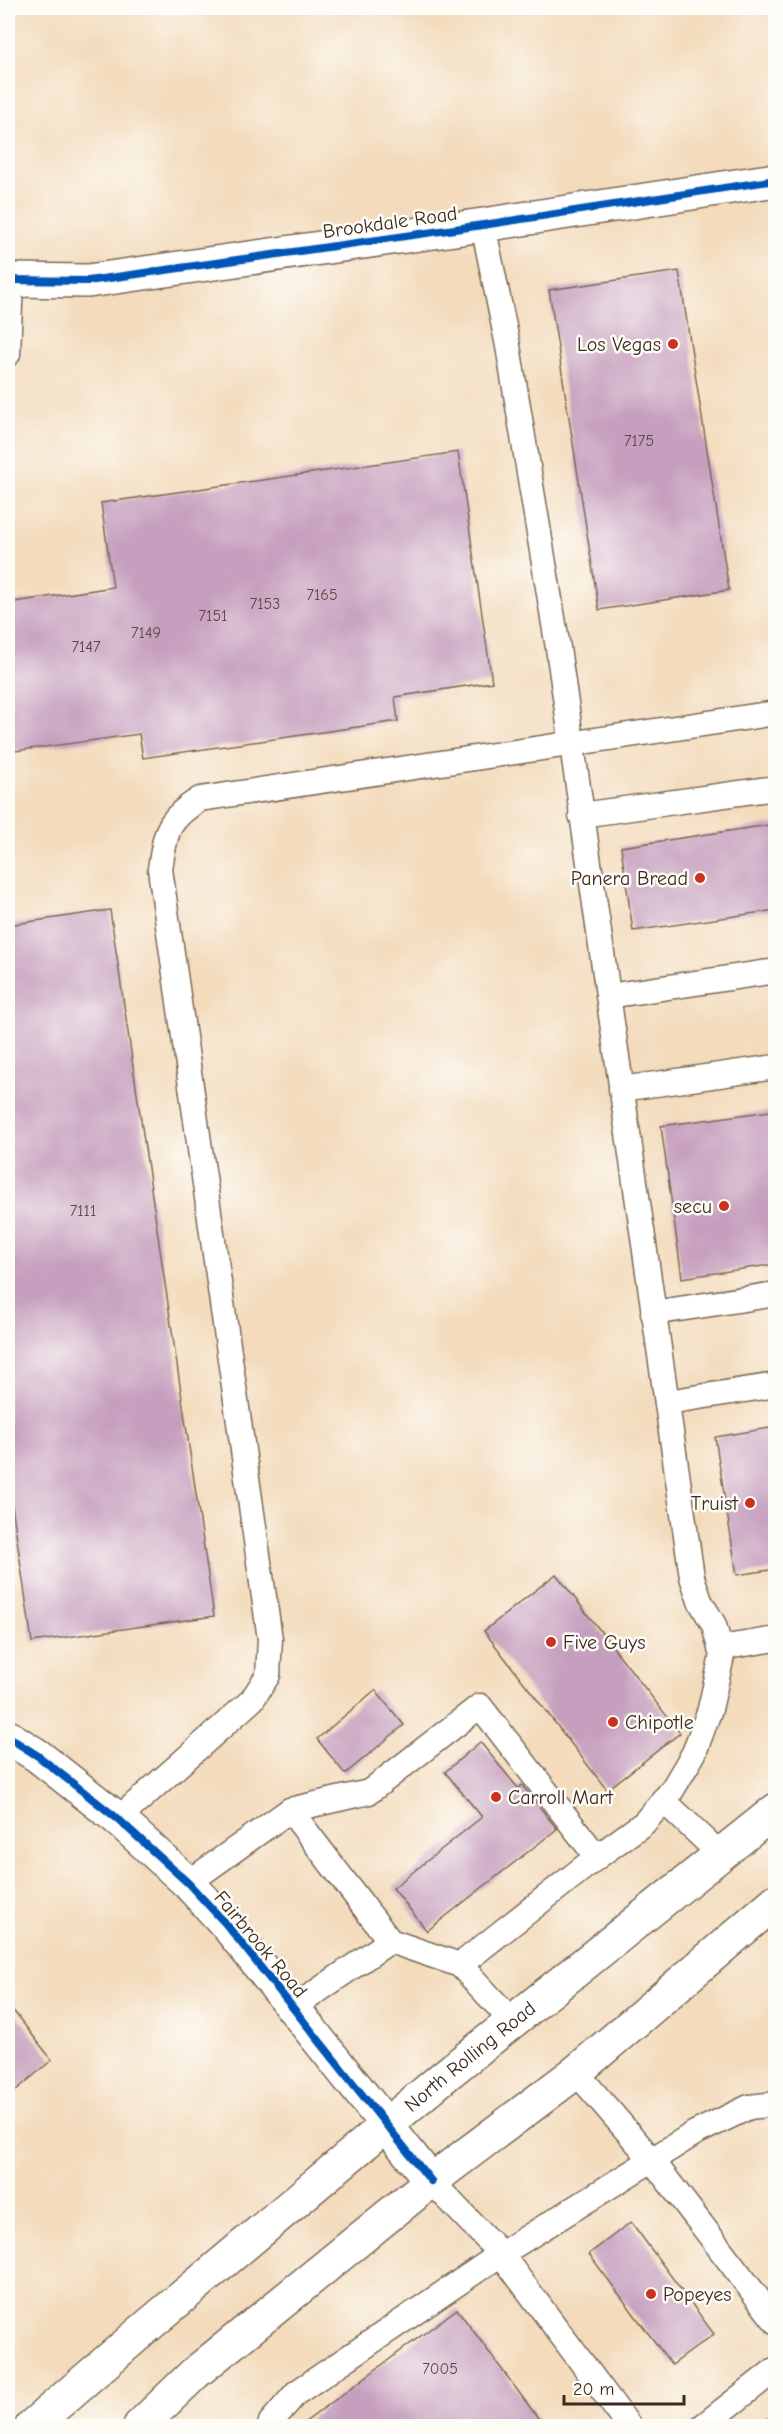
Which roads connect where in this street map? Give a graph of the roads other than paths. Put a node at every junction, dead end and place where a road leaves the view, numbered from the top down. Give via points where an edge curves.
1 (776, 180) edge
2 (483, 225) junction
3 (9, 280) edge
4 (8, 354) edge
5 (776, 713) edge
6 (571, 743) junction
7 (776, 788) edge
8 (581, 815) junction
9 (776, 970) edge
10 (608, 996) junction
11 (776, 1067) edge
12 (621, 1089) junction
13 (776, 1293) edge
14 (653, 1313) junction
15 (776, 1385) edge
16 (667, 1402) junction
17 (776, 1639) edge
18 (720, 1648) junction
19 (8, 1737) edge
20 (776, 1798) edge
21 (663, 1800) junction
22 (290, 1810) junction
23 (776, 1810) edge
24 (118, 1819) junction
25 (720, 1854) junction
26 (597, 1857) junction
27 (188, 1883) junction
28 (776, 1901) edge
29 (390, 1941) junction
30 (460, 1965) junction
31 (293, 2008) junction
32 (512, 2021) junction
33 (576, 2072) junction
34 (776, 2104) edge
35 (386, 2125) junction
36 (652, 2160) junction
37 (430, 2181) junction
38 (501, 2254) junction
39 (776, 2322) edge
40 (776, 2369) edge
41 (32, 2427) edge
42 (140, 2427) edge
43 (270, 2427) edge
44 (629, 2427) edge
45 (703, 2427) edge

1 - 2 main road, Brookdale Road
2 - 3 main road, Brookdale Road via 88,282
2 - 6 lane via 508,346
3 - 4 lane
5 - 6 lane
6 - 8 lane
6 - 24 lane via 200,799 180,811 165,834 159,869 270,1639 268,1675 252,1700
7 - 8 lane
8 - 10 lane
9 - 10 lane
10 - 12 lane
11 - 12 lane
12 - 14 lane
13 - 14 lane
14 - 16 lane
15 - 16 lane
16 - 18 lane via 692,1577
17 - 18 lane
18 - 21 lane via 722,1656 710,1709 694,1753
19 - 24 main road, Fairbrook Road
20 - 25 main road
21 - 25 lane
21 - 26 lane via 644,1823
22 - 26 lane via 369,1792 480,1706
22 - 27 lane
22 - 29 lane
23 - 25 main road, North Rolling Road
24 - 27 main road, Fairbrook Road
25 - 32 main road, North Rolling Road
26 - 30 lane
27 - 31 main road, Fairbrook Road
28 - 33 main road
29 - 30 lane
29 - 31 lane
30 - 32 lane
31 - 35 main road, Fairbrook Road
32 - 35 main road, North Rolling Road
33 - 36 lane
33 - 37 main road
34 - 36 lane via 749,2107 695,2133
35 - 37 main road, Fairbrook Road
35 - 41 main road, North Rolling Road
36 - 38 lane
36 - 39 lane
37 - 38 lane
37 - 42 main road via 195,2373
38 - 43 lane via 296,2393
38 - 44 lane
40 - 45 lane

